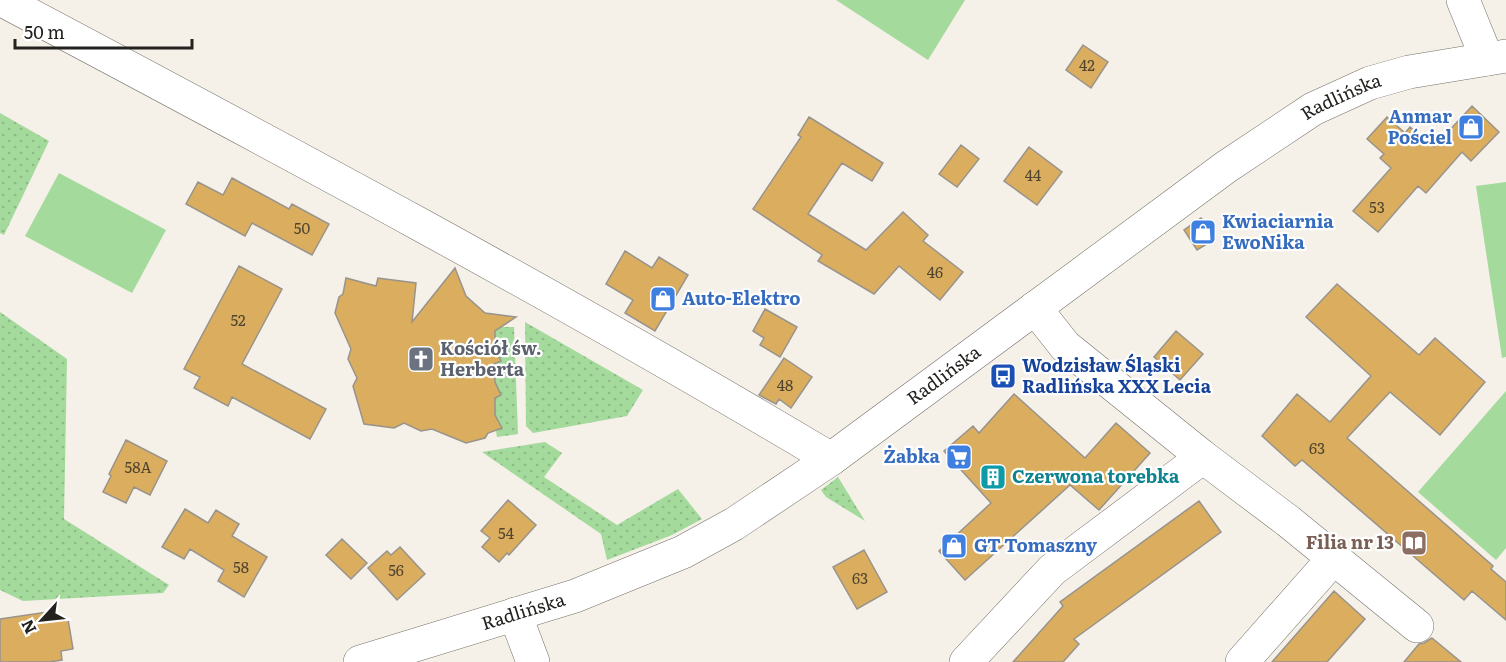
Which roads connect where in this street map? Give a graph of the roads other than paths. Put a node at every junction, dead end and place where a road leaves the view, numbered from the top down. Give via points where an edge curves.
1 (2, 0) edge
2 (1463, 0) edge
3 (1497, 57) edge
4 (1035, 308) junction
5 (1203, 458) junction
6 (831, 459) junction
7 (1333, 559) junction
8 (515, 614) junction
9 (1417, 626) dead end
10 (360, 662) edge
11 (533, 662) edge
12 (966, 662) edge
13 (1242, 662) edge

1 - 6 street via 330,173
2 - 3 street
3 - 4 street, Radlińska via 1409,72 1371,83 1313,110 1226,167
4 - 5 street via 1065,346
4 - 6 street, Radlińska
5 - 7 street
5 - 12 street via 1052,570
6 - 8 street, Radlińska via 734,524 683,552 596,588
7 - 9 street
7 - 13 street
8 - 10 street, Radlińska
8 - 11 street

